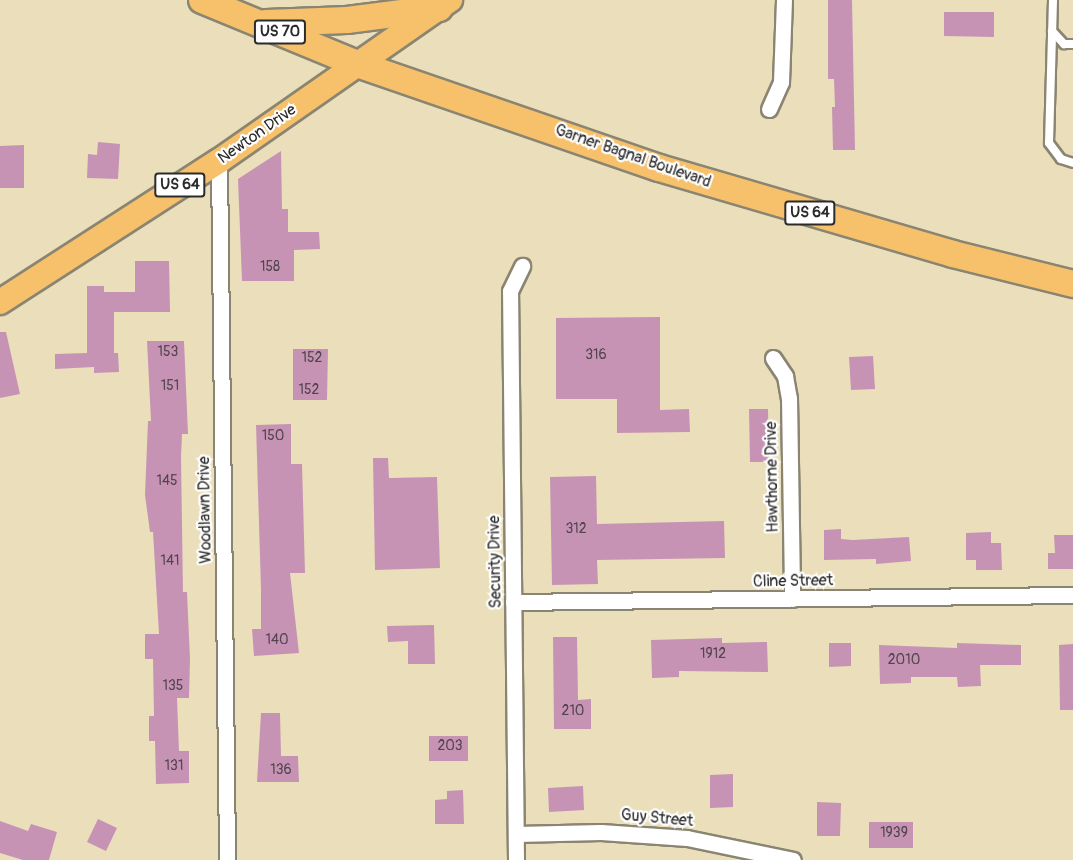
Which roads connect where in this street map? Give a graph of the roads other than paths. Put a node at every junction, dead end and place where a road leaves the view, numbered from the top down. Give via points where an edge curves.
1 (202, 0) edge
2 (784, 0) edge
3 (1053, 0) edge
4 (444, 4) edge
5 (258, 23) junction
6 (1052, 31) junction
7 (1073, 44) edge
8 (357, 64) junction
9 (769, 110) dead end
10 (219, 160) junction
11 (1073, 164) edge
12 (522, 266) dead end
13 (1073, 284) edge
14 (0, 302) edge
15 (773, 358) dead end
16 (1073, 596) edge
17 (792, 599) junction
18 (513, 602) junction
19 (516, 834) junction
20 (227, 860) edge
21 (516, 860) edge
22 (793, 860) edge

1 - 5 highway, Garner Bagnal Boulevard / US 70
2 - 9 street via 781,82
3 - 6 lane
4 - 5 highway via 347,20
4 - 8 main road, Newton Drive
5 - 8 highway, Garner Bagnal Boulevard / US 70
6 - 7 lane via 1064,44
6 - 11 lane via 1049,143 1061,159
8 - 10 main road, Newton Drive / US 64
8 - 13 highway, Garner Bagnal Boulevard / US 64 via 659,168 953,254
10 - 14 main road, Newton Drive / US 64
10 - 20 street, Woodlawn Drive
12 - 18 street, Security Drive via 510,291
15 - 17 street, Hawthorne Drive via 785,376 789,398
16 - 17 street, Cline Street
17 - 18 street, Cline Street
18 - 19 street, Security Drive
19 - 21 street, Security Drive
19 - 22 street, Guy Street via 601,832 687,838

